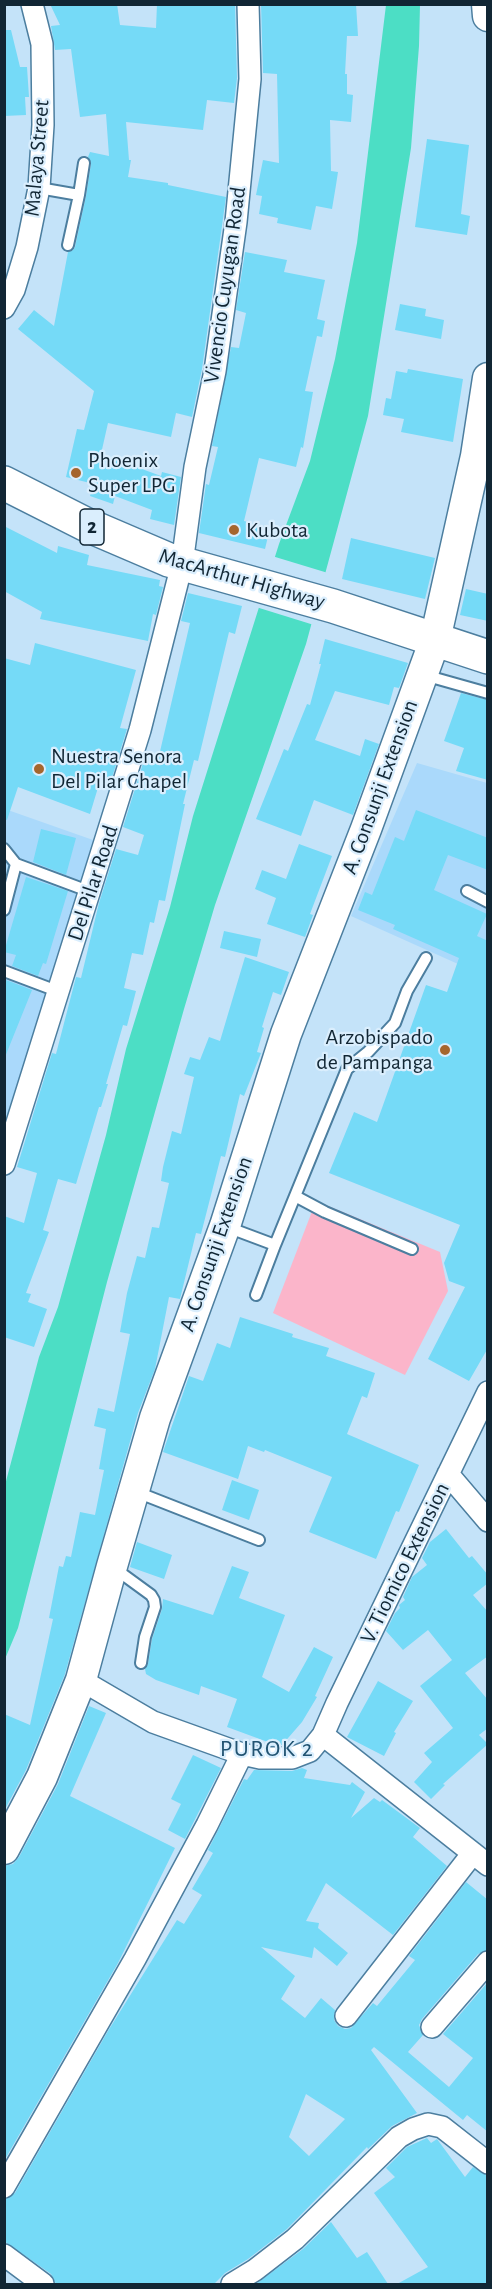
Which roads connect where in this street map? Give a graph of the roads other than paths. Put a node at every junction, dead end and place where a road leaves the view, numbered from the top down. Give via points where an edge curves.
1 (32, 4) edge
2 (248, 4) edge
3 (487, 4) edge
4 (488, 16) edge
5 (84, 163) dead end
6 (39, 188) junction
7 (79, 195) junction
8 (68, 245) dead end
9 (4, 308) edge
10 (488, 378) edge
11 (4, 483) edge
12 (182, 564) junction
13 (435, 640) junction
14 (488, 657) edge
15 (421, 674) junction
16 (488, 693) edge
17 (4, 849) edge
18 (16, 864) junction
19 (467, 891) dead end
20 (91, 892) junction
21 (488, 902) edge
22 (4, 910) edge
23 (426, 958) dead end
24 (4, 971) edge
25 (57, 991) junction
26 (6, 1156) edge
27 (295, 1196) junction
28 (225, 1226) junction
29 (275, 1245) junction
30 (412, 1249) dead end
31 (256, 1295) dead end
32 (488, 1392) edge
33 (448, 1474) junction
34 (134, 1491) junction
35 (488, 1521) edge
36 (258, 1540) dead end
37 (112, 1566) junction
38 (141, 1663) dead end
39 (81, 1680) junction
40 (323, 1736) junction
41 (242, 1754) junction
42 (4, 1849) edge
43 (480, 1859) edge
44 (488, 1962) edge
45 (346, 2016) dead end
46 (432, 2028) dead end
47 (488, 2163) edge
48 (4, 2187) edge
49 (4, 2254) edge
50 (43, 2284) edge
51 (232, 2284) edge

1 - 6 street, Malaya Street via 42,44
2 - 12 street, Vivencio Cuyugan Road via 250,79 236,222
3 - 4 main road
5 - 7 lane
6 - 7 lane
6 - 9 street, Malaya Street via 27,247 14,290
7 - 8 lane
10 - 13 main road, A. Consunji Extension via 476,456
11 - 12 highway, MacArthur Highway / 2 via 85,524
12 - 13 highway, MacArthur Highway / 2 via 333,606
12 - 20 street, Del Pilar Road via 140,730
13 - 14 highway, MacArthur Highway / 2
13 - 15 main road, A. Consunji Extension
15 - 16 lane
15 - 28 main road, A. Consunji Extension via 286,1034
17 - 18 lane
18 - 20 lane
18 - 22 lane
19 - 21 lane
20 - 25 street, Del Pilar Road
23 - 27 lane via 395,1023 347,1069
24 - 25 lane
25 - 26 street, Del Pilar Road
27 - 29 lane
27 - 30 lane
28 - 29 lane
28 - 34 main road, A. Consunji Extension via 155,1418
29 - 31 lane
32 - 33 street, V. Tiomico Extension
33 - 35 street
33 - 40 street, V. Tiomico Extension
34 - 36 lane
34 - 37 main road, A. Consunji Extension
37 - 38 lane via 154,1600
37 - 39 main road, A. Consunji Extension
39 - 41 street via 153,1722
39 - 42 main road, A. Consunji Extension via 42,1777
40 - 41 street via 310,1751 292,1758
40 - 43 street
41 - 48 street via 135,1959
43 - 45 street
44 - 46 street
47 - 51 street via 442,2127 428,2124 413,2129 295,2239
49 - 50 street

